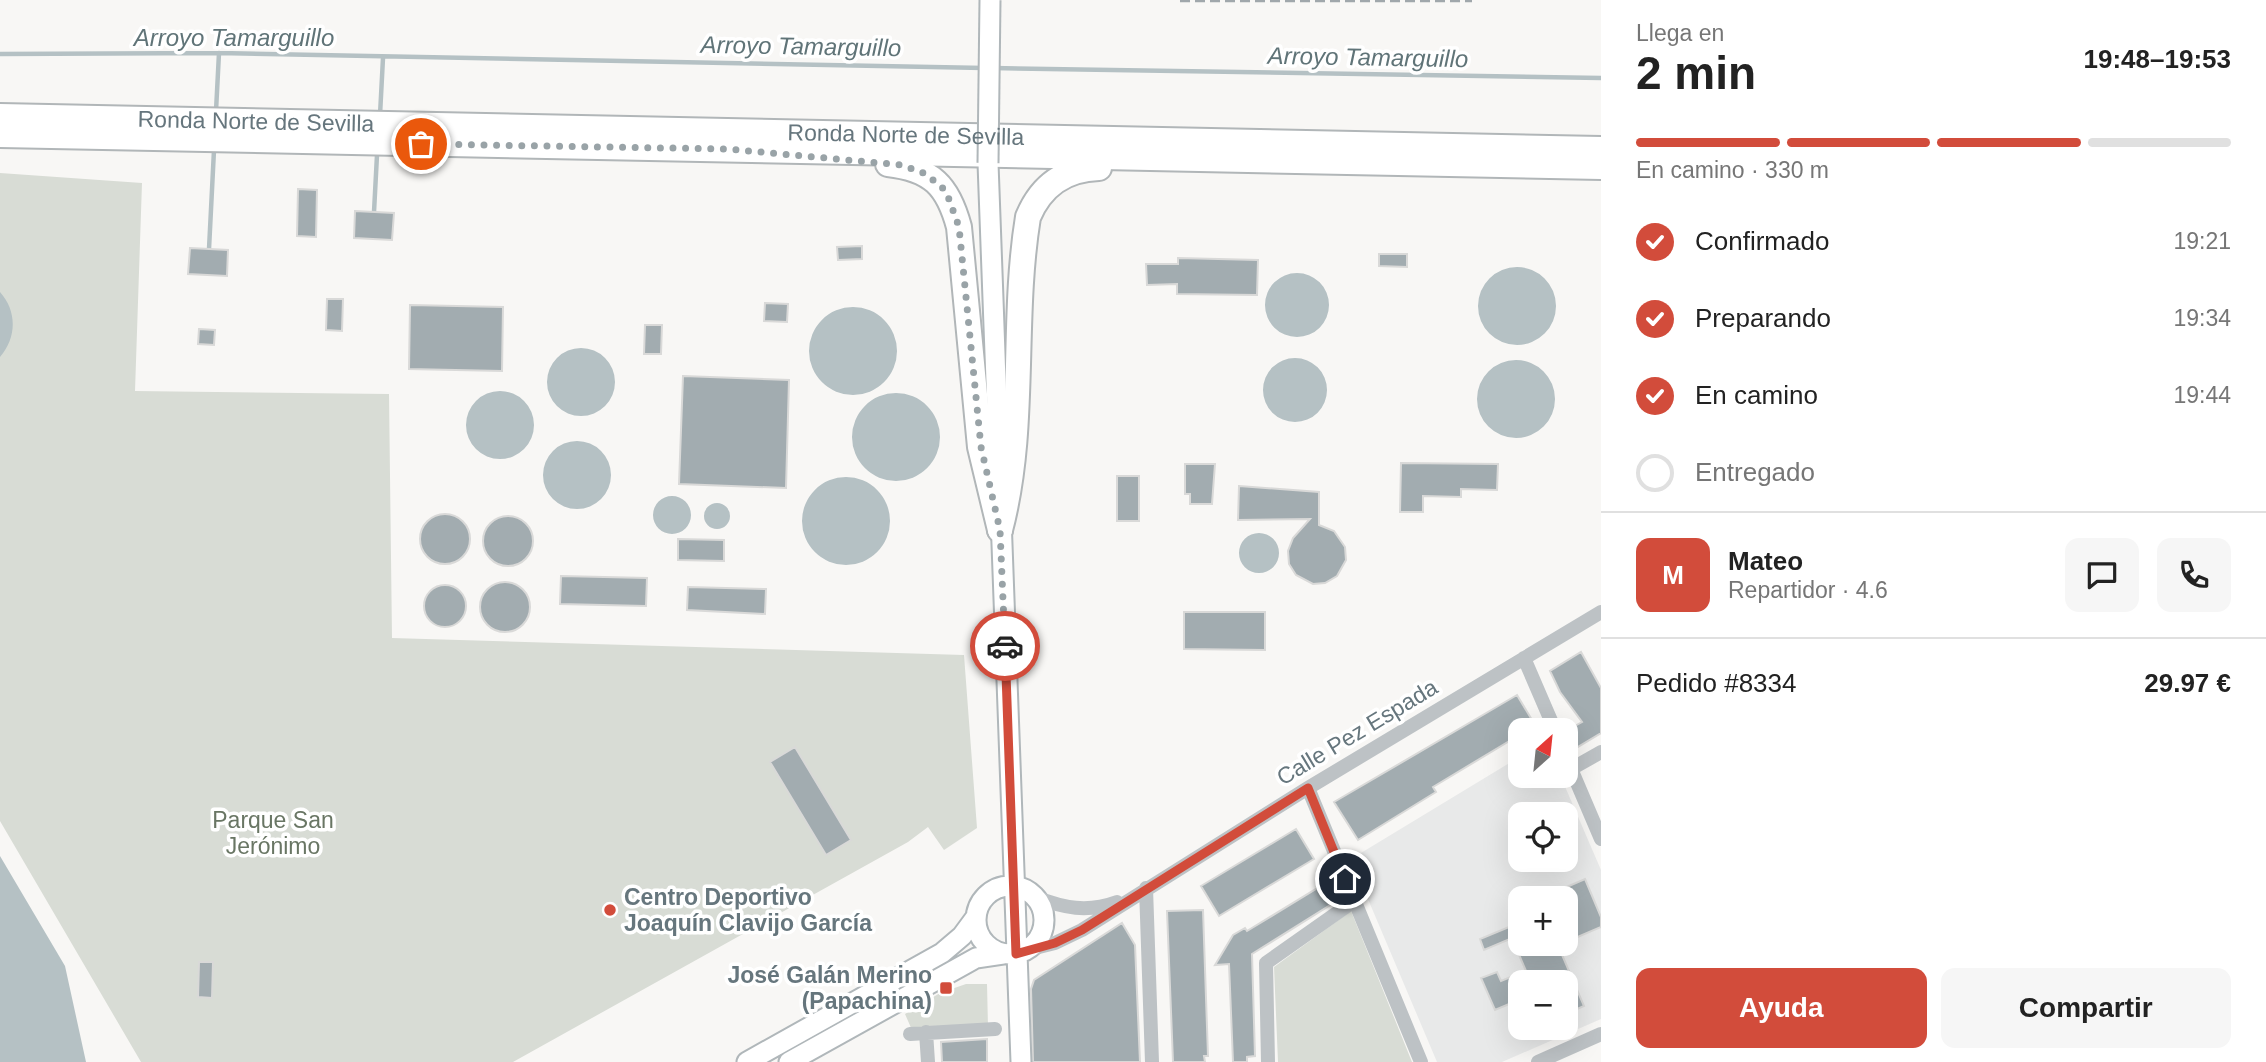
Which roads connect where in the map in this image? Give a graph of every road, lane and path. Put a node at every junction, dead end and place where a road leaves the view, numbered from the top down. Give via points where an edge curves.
1 (990, 0) edge
2 (0, 116) edge
3 (0, 135) edge
4 (727, 149) junction
5 (1601, 149) edge
6 (1282, 161) junction
7 (1601, 167) edge
8 (1000, 530) junction
9 (1601, 612) edge
10 (1524, 658) junction
11 (1550, 718) edge
12 (1601, 752) edge
13 (1578, 760) edge
14 (1578, 784) edge
15 (1308, 788) junction
16 (1013, 839) junction
17 (1601, 839) edge
18 (1015, 887) junction
19 (1142, 891) junction
20 (989, 893) junction
21 (1035, 897) junction
22 (1354, 901) junction
23 (976, 917) junction
24 (1015, 953) junction
25 (995, 1029) dead end
26 (926, 1032) junction
27 (910, 1034) dead end
28 (1601, 1034) edge
29 (747, 1062) edge
30 (789, 1062) edge
31 (928, 1062) edge
32 (1021, 1062) edge
33 (1152, 1062) edge
34 (1268, 1062) edge
35 (1421, 1062) edge
36 (1538, 1062) edge

1 - 8 main road, bridge via 988,163
2 - 5 highway, Ronda Norte de Sevilla
3 - 4 highway, Ronda Norte de Sevilla
4 - 6 highway, Ronda Norte de Sevilla
4 - 8 highway via 902,165 926,174 946,191 959,227 981,447
6 - 7 highway, Ronda Norte de Sevilla
6 - 8 highway via 1081,168 1057,179 1035,200 1025,233 1016,432 1010,493
8 - 16 main road
9 - 10 street, Calle Pez Espada
10 - 11 street
10 - 15 street, Calle Pez Espada
12 - 13 street
14 - 17 street
15 - 19 street, Calle Pez Espada
15 - 22 street
16 - 18 main road
16 - 20 main road via 1004,872
18 - 20 main road
18 - 21 main road
18 - 24 main road
19 - 21 street, Calle Pez Espada via 1095,909
19 - 24 street, Calle Pez Espada via 1082,930 1055,943
19 - 33 street
20 - 23 main road
21 - 24 main road via 1045,921 1040,939
22 - 34 street via 1266,963
22 - 35 street
23 - 24 main road via 981,938 990,948
23 - 29 main road via 942,953
24 - 30 main road via 976,958
24 - 32 main road
25 - 26 street
26 - 27 street
26 - 31 street
28 - 36 street

